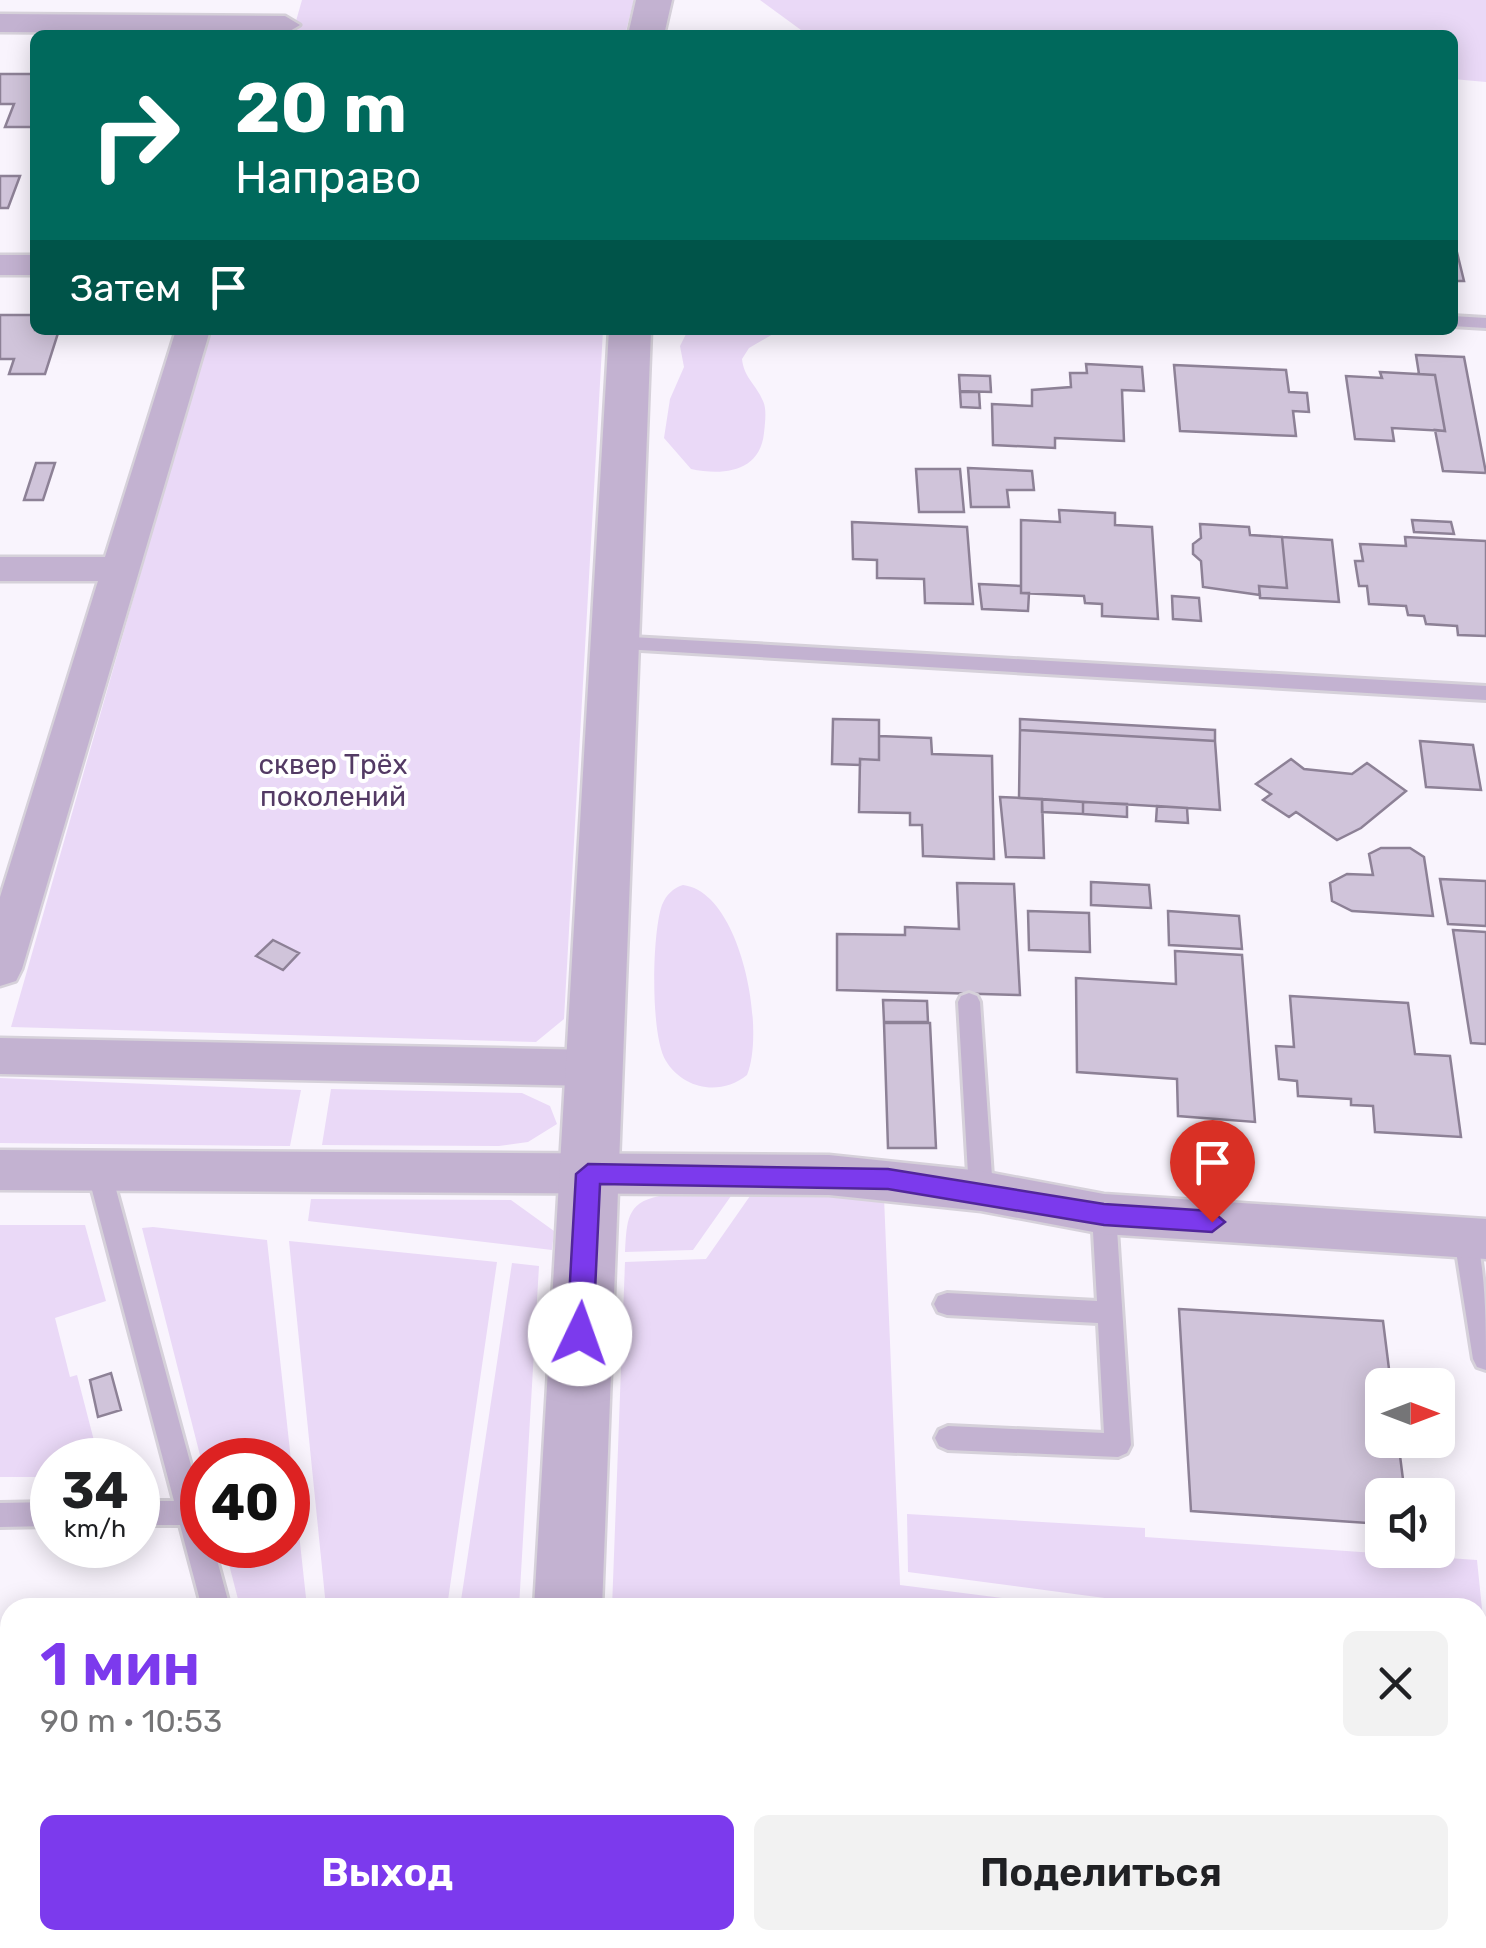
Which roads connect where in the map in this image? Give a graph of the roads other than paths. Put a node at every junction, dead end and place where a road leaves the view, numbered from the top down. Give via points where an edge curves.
1 (654, 0) edge
2 (286, 20) edge
3 (0, 23) edge
4 (647, 30) edge
5 (0, 265) edge
6 (30, 265) edge
7 (1458, 321) edge
8 (1486, 322) edge
9 (191, 335) edge
10 (630, 335) edge
11 (0, 569) edge
12 (119, 569) junction
13 (614, 642) junction
14 (1486, 693) edge
15 (0, 969) edge
16 (969, 1002) dead end
17 (0, 1056) edge
18 (592, 1068) junction
19 (0, 1170) edge
20 (99, 1171) junction
21 (588, 1174) junction
22 (981, 1191) junction
23 (1104, 1214) junction
24 (1476, 1238) edge
25 (946, 1304) dead end
26 (1111, 1313) junction
27 (1486, 1359) edge
28 (948, 1438) dead end
29 (180, 1469) edge
30 (30, 1514) edge
31 (0, 1515) edge
32 (206, 1568) edge
33 (213, 1598) edge
34 (568, 1598) edge

1 - 4 street
2 - 3 street
5 - 6 street
7 - 8 lane
9 - 12 street
10 - 13 street
11 - 12 street
12 - 15 street
13 - 14 lane
13 - 18 street
16 - 22 lane
17 - 18 street
18 - 21 street
19 - 20 street
20 - 21 street
20 - 29 lane
21 - 22 street via 829,1175
21 - 34 street
22 - 23 street
23 - 24 street
23 - 26 lane
24 - 27 lane
25 - 26 lane
26 - 28 lane via 1118,1446
30 - 31 lane
32 - 33 lane

